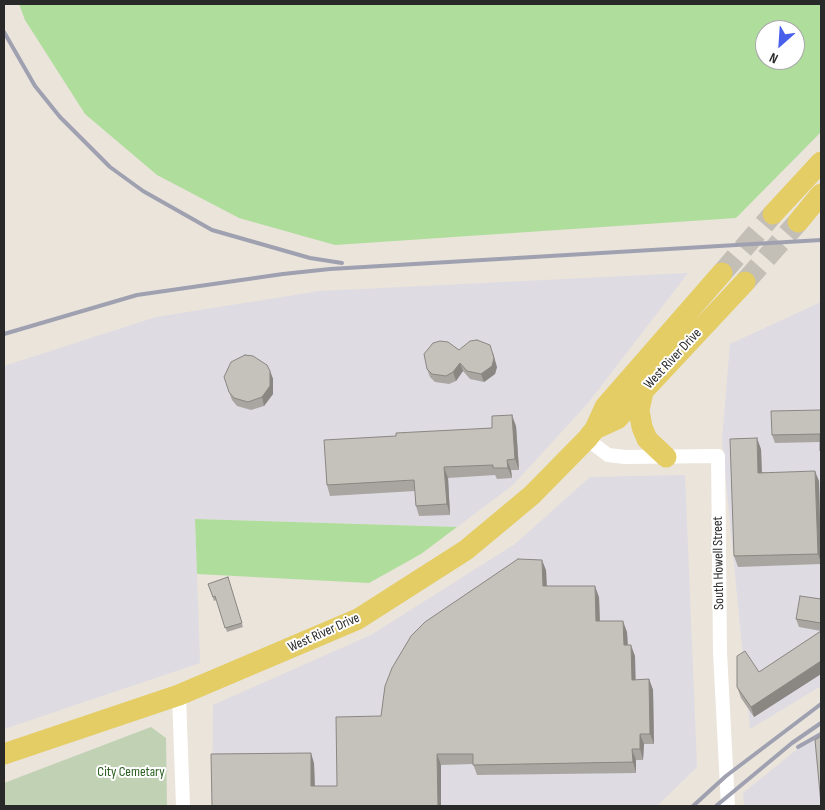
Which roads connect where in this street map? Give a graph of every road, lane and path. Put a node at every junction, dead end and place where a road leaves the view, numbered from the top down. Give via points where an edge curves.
1 (821, 162) edge
2 (821, 194) edge
3 (774, 214) tunnel mouth
4 (798, 222) tunnel mouth
5 (722, 273) tunnel mouth
6 (745, 282) tunnel mouth
7 (643, 392) junction
8 (591, 434) junction
9 (666, 457) junction
10 (179, 695) junction
11 (4, 754) edge
12 (182, 806) edge
13 (728, 806) edge

1 - 3 main road
2 - 4 main road
5 - 8 main road, West River Drive via 605,407
6 - 7 main road, West River Drive
7 - 8 main road, West River Drive via 617,419
7 - 9 main road via 638,410 642,427 647,439
8 - 9 street, South Howell Street via 608,454
8 - 10 main road, West River Drive via 497,526 466,550 358,619
9 - 13 street, South Howell Street via 718,456 720,652
10 - 11 main road, West River Drive
10 - 12 street

